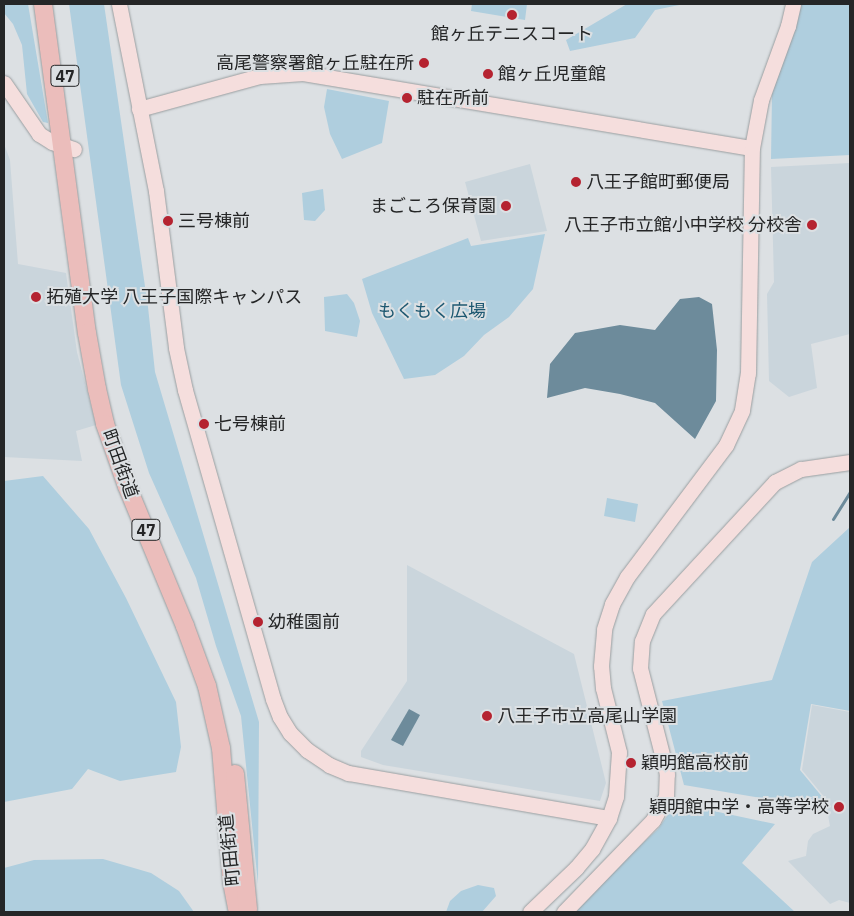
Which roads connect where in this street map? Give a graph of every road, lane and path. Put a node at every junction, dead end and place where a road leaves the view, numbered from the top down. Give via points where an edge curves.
1 (43, 4) edge
2 (55, 4) edge
3 (119, 4) edge
4 (793, 4) edge
5 (4, 83) edge
6 (139, 109) junction
7 (68, 147) junction
8 (752, 148) junction
9 (850, 462) edge
10 (230, 791) junction
11 (609, 818) junction
12 (534, 911) edge
13 (238, 912) edge
14 (248, 912) edge
15 (564, 912) edge

1 - 7 main road, 町田街道 / 47
2 - 7 main road, 町田街道 / 47
3 - 6 street
4 - 8 street via 786,33 761,100
5 - 7 street via 39,134
6 - 8 street via 260,76 303,73
6 - 11 street via 156,191 175,342 186,396 273,699 287,728 313,755 348,773
7 - 10 main road, 町田街道 / 47 via 92,366 100,406 180,600 209,693
8 - 11 street via 746,395 726,444 627,577 607,618 601,674 620,761 616,796
9 - 15 street via 801,469 775,482 653,614 642,641 640,668 668,774 666,796 653,820
10 - 13 main road, 町田街道 / 47 via 232,882
10 - 14 main road, 町田街道 / 47
11 - 12 street via 583,860

